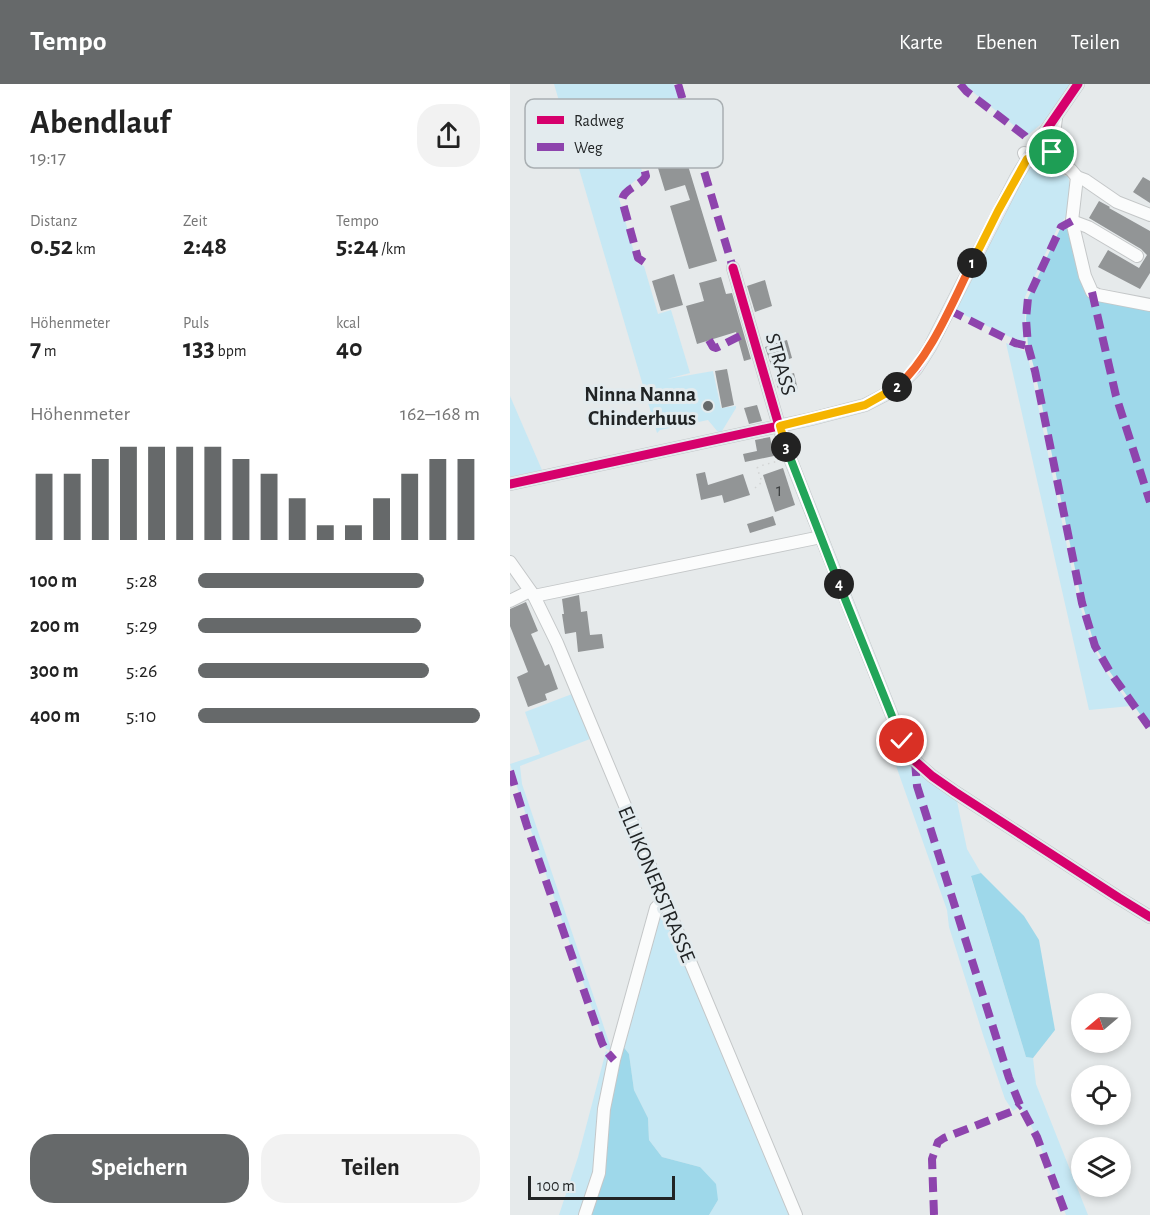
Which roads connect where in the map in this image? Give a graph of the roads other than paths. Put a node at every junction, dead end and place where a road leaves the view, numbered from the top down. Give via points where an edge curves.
1 (1078, 84) edge
2 (1053, 120) junction
3 (1030, 153) junction
4 (1049, 157) junction
5 (1077, 177) junction
6 (1150, 215) edge
7 (1072, 221) junction
8 (1137, 256) dead end
9 (733, 268) dead end
10 (1150, 306) edge
11 (780, 426) junction
12 (510, 484) edge
13 (821, 537) junction
14 (510, 562) edge
15 (532, 594) junction
16 (510, 601) edge
17 (664, 900) junction
18 (1150, 916) edge
19 (795, 1213) edge
20 (585, 1215) edge

1 - 2 street
2 - 3 street
2 - 4 street
3 - 4 street
3 - 11 street via 930,347 908,378 865,405
4 - 5 street
5 - 6 street
5 - 7 street
7 - 8 street
7 - 10 street via 1092,292
9 - 11 street, STRASS
11 - 12 street
11 - 13 street, STRASS
13 - 15 street
13 - 18 street, STRASS via 902,741 915,760 955,792
14 - 15 street, ELLIKONERSTRASSE
15 - 16 street
15 - 17 street, ELLIKONERSTRASSE via 557,643
17 - 19 street, ELLIKONERSTRASSE
17 - 20 street via 656,908 614,1060 604,1109 598,1173

